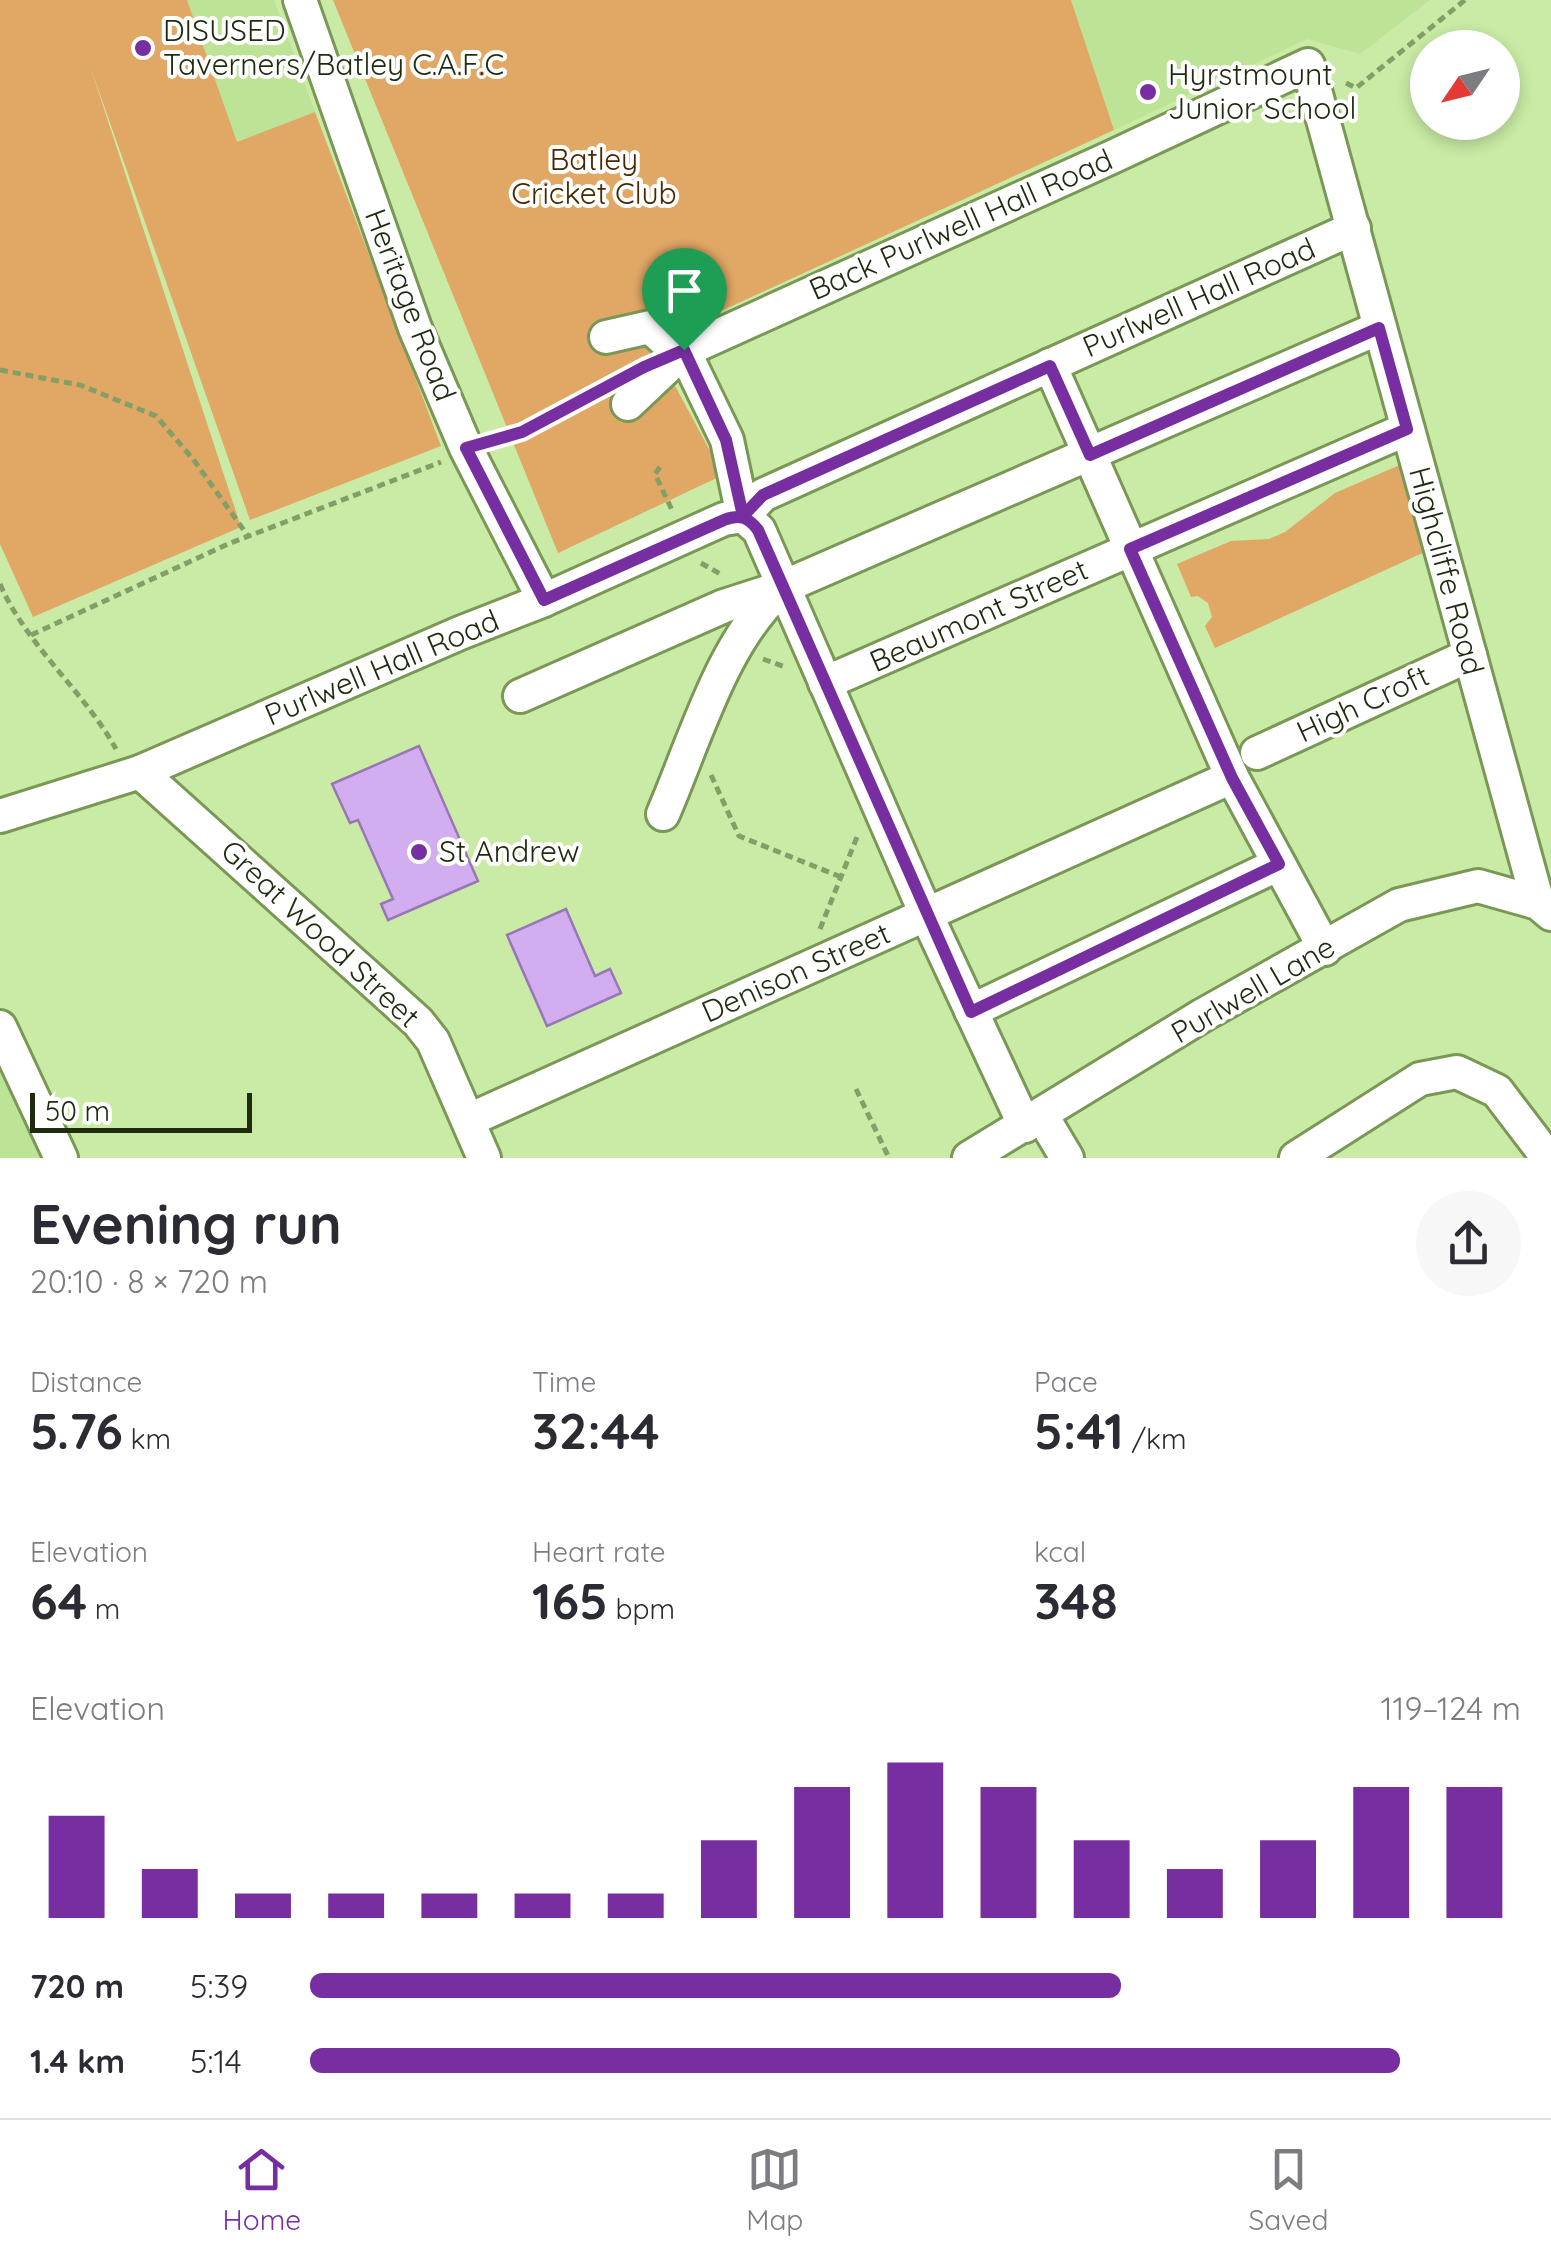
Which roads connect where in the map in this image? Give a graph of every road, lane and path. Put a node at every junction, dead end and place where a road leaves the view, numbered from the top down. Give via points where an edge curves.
1 (300, 0) edge
2 (1465, 0) edge
3 (1308, 64) junction
4 (1354, 228) junction
5 (1379, 328) junction
6 (606, 337) dead end
7 (684, 350) junction
8 (1050, 366) junction
9 (0, 370) edge
10 (619, 395) joint
11 (1407, 429) junction
12 (466, 448) junction
13 (1090, 455) junction
14 (660, 467) dead end
15 (743, 516) junction
16 (248, 536) junction
17 (670, 545) junction
18 (1130, 549) junction
19 (0, 584) edge
20 (783, 587) junction
21 (544, 600) junction
22 (31, 636) junction
23 (1470, 655) junction
24 (825, 683) junction
25 (520, 696) dead end
26 (695, 740) junction
27 (1257, 753) dead end
28 (140, 772) junction
29 (1232, 778) junction
30 (874, 794) junction
31 (663, 814) dead end
32 (0, 816) edge
33 (1279, 864) junction
34 (841, 878) junction
35 (1545, 909) edge
36 (926, 914) junction
37 (1325, 949) junction
38 (805, 969) junction
39 (971, 1012) junction
40 (0, 1028) edge
41 (856, 1090) dead end
42 (469, 1120) junction
43 (1033, 1121) junction
44 (61, 1158) edge
45 (484, 1158) edge
46 (889, 1158) edge
47 (969, 1158) edge
48 (1067, 1158) edge
49 (1296, 1158) edge
50 (1548, 1158) edge

1 - 12 street, Heritage Road via 415,328
2 - 3 path via 1356,88
3 - 4 street, Highcliffe Road
3 - 7 street, Back Purlwell Hall Road
4 - 5 street, Highcliffe Road
4 - 8 street, Purlwell Hall Road
5 - 11 street, Highcliffe Road
5 - 13 street
6 - 7 street via 650,326
7 - 10 street, Back Purlwell Hall Road
7 - 15 street via 726,440
8 - 13 street
8 - 15 street, Purlwell Hall Road via 763,495
9 - 16 path via 80,385 156,416
10 - 12 path
11 - 18 street, Beaumont Street
11 - 23 street, Highcliffe Road
12 - 16 path
12 - 21 street, Heritage Road
13 - 18 street
13 - 20 street
14 - 17 path via 655,474 672,508
15 - 17 street, Purlwell Hall Road
15 - 20 street via 758,530
16 - 22 path
17 - 21 street, Purlwell Hall Road
18 - 24 street, Beaumont Street
18 - 29 street
19 - 22 path
20 - 24 street
20 - 25 street via 724,606
20 - 26 street via 760,607 734,647
21 - 28 street, Purlwell Hall Road
22 - 28 path via 98,717 118,753
23 - 27 street, High Croft
23 - 35 street, Highcliffe Road
24 - 30 street
26 - 31 street
26 - 34 path via 739,836
28 - 32 street, Purlwell Hall Road
28 - 42 street, Great Wood Street via 418,1022
29 - 33 street
29 - 36 street, Denison Street
30 - 34 path
30 - 36 street
33 - 37 street
33 - 39 street
34 - 38 path
35 - 37 street, Purlwell Lane via 1478,886 1399,904
36 - 38 street, Denison Street
36 - 39 street
37 - 43 street, Purlwell Lane
38 - 42 street, Denison Street
39 - 43 street
40 - 44 street
41 - 46 path
42 - 45 street, Great Wood Street
43 - 47 street, Purlwell Lane
43 - 48 street
49 - 50 street via 1420,1080 1457,1072 1496,1092

